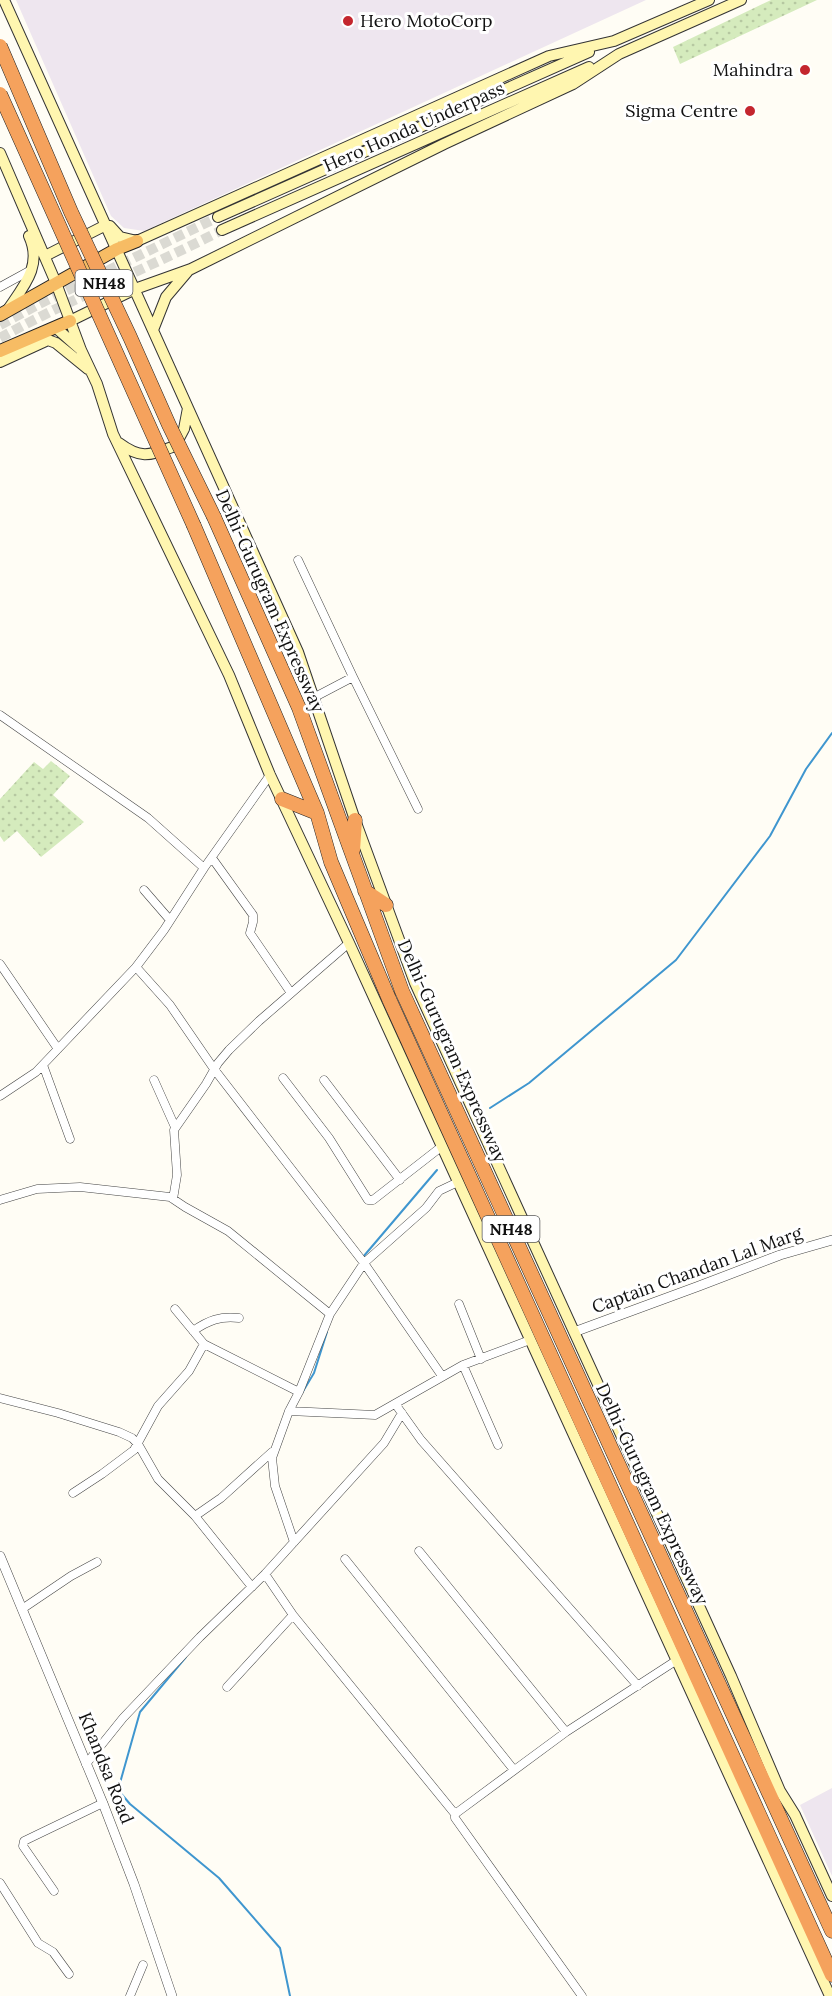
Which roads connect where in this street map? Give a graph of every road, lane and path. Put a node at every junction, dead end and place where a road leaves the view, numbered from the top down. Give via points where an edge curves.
1 (4, 0) edge
2 (709, 0) edge
3 (741, 0) edge
4 (614, 41) junction
5 (0, 46) edge
6 (619, 54) junction
7 (0, 94) edge
8 (0, 153) edge
9 (15, 188) junction
10 (218, 217) tunnel mouth
11 (104, 220) junction
12 (222, 231) tunnel mouth
13 (137, 241) junction
14 (117, 249) junction
15 (45, 256) junction
16 (191, 269) junction
17 (31, 270) junction
18 (56, 283) junction
19 (0, 287) edge
20 (135, 289) junction
21 (3, 314) edge
22 (70, 321) junction
23 (55, 327) junction
24 (153, 330) junction
25 (81, 350) junction
26 (0, 351) edge
27 (0, 362) edge
28 (91, 371) junction
29 (188, 408) junction
30 (117, 442) junction
31 (298, 560) dead end
32 (353, 677) junction
33 (313, 698) junction
34 (0, 715) edge
35 (270, 775) junction
36 (282, 799) junction
37 (418, 809) dead end
38 (316, 813) junction
39 (355, 819) junction
40 (352, 856) junction
41 (212, 858) junction
42 (204, 868) junction
43 (144, 890) dead end
44 (365, 891) junction
45 (386, 905) junction
46 (170, 920) junction
47 (349, 943) junction
48 (0, 964) edge
49 (136, 967) junction
50 (291, 993) junction
51 (58, 1049) junction
52 (43, 1065) junction
53 (214, 1070) junction
54 (284, 1078) dead end
55 (154, 1080) dead end
56 (324, 1080) dead end
57 (0, 1096) edge
58 (176, 1127) junction
59 (70, 1139) dead end
60 (441, 1147) junction
61 (400, 1180) junction
62 (458, 1182) junction
63 (173, 1199) junction
64 (0, 1200) edge
65 (473, 1201) junction
66 (832, 1240) edge
67 (364, 1263) junction
68 (459, 1304) dead end
69 (175, 1309) dead end
70 (330, 1314) junction
71 (239, 1318) dead end
72 (193, 1331) junction
73 (574, 1332) junction
74 (530, 1340) junction
75 (204, 1344) junction
76 (481, 1359) junction
77 (463, 1365) junction
78 (442, 1377) junction
79 (299, 1392) junction
80 (0, 1398) edge
81 (396, 1405) junction
82 (289, 1411) junction
83 (402, 1413) junction
84 (138, 1444) junction
85 (498, 1445) dead end
86 (274, 1450) junction
87 (73, 1492) dead end
88 (195, 1516) junction
89 (294, 1542) junction
90 (419, 1551) dead end
91 (0, 1556) edge
92 (345, 1559) dead end
93 (97, 1562) dead end
94 (265, 1574) junction
95 (252, 1587) junction
96 (22, 1609) junction
97 (293, 1616) junction
98 (677, 1660) junction
99 (638, 1686) junction
100 (227, 1687) dead end
101 (566, 1732) junction
102 (86, 1764) junction
103 (514, 1770) junction
104 (103, 1803) junction
105 (455, 1814) junction
106 (0, 1883) edge
107 (54, 1891) dead end
108 (832, 1896) edge
109 (832, 1931) edge
110 (143, 1965) dead end
111 (69, 1974) dead end
112 (832, 1975) edge
113 (130, 1996) edge
114 (172, 1996) edge
115 (582, 1996) edge
116 (830, 1996) edge

1 - 11 main road
2 - 4 main road
3 - 6 main road
4 - 10 main road, Hero Honda Underpass
4 - 13 main road via 549,56
5 - 40 highway, Delhi-Gurugram Expressway / NH48, bridge via 71,212 299,708
6 - 12 main road, Hero Honda Underpass
6 - 16 main road via 573,84
7 - 38 highway, Delhi-Gurugram Expressway / NH48, bridge via 189,515
8 - 9 main road
9 - 15 main road
9 - 17 main road via 16,205 34,247
11 - 13 main road via 120,237
11 - 14 main road
11 - 15 main road
13 - 14 highway
14 - 18 highway
14 - 20 main road
15 - 18 main road
16 - 20 main road
16 - 24 main road via 166,297
17 - 19 street
17 - 21 main road
18 - 21 highway
18 - 22 main road
20 - 22 main road
20 - 24 main road
22 - 23 highway
22 - 25 main road
23 - 25 main road
23 - 26 highway
24 - 29 main road
25 - 28 main road
27 - 28 main road via 48,340
28 - 30 main road
29 - 30 main road via 184,429 175,446 137,455
29 - 33 main road via 298,652
30 - 35 main road via 228,675
31 - 32 street
32 - 33 street
32 - 37 street
33 - 39 main road
34 - 42 street via 148,818
35 - 36 main road
35 - 41 street
36 - 38 highway
36 - 47 main road
38 - 65 highway, Delhi-Gurugram Expressway / NH48 via 331,862
39 - 40 highway
39 - 45 main road
40 - 44 highway, Delhi-Gurugram Expressway / NH48
41 - 42 street
41 - 50 street via 253,915 250,933
42 - 46 street
43 - 46 street
44 - 45 highway
44 - 109 highway, Delhi-Gurugram Expressway / NH48 via 402,991
45 - 73 main road via 416,983
46 - 49 street
47 - 50 street
47 - 60 main road
48 - 51 street
49 - 51 street
49 - 53 street via 171,1005
50 - 53 street via 229,1050
51 - 52 street
52 - 57 street
52 - 59 street
53 - 58 street
53 - 67 street
54 - 61 street via 329,1138 367,1199 373,1200
55 - 58 street
56 - 61 street
58 - 63 street
60 - 61 street
60 - 62 main road
62 - 65 main road
62 - 67 street via 439,1191 426,1208
63 - 64 street via 80,1187 37,1189
63 - 70 street via 228,1231
65 - 74 main road
65 - 112 highway, Delhi-Gurugram Expressway / NH48
66 - 73 street, Captain Chandan Lal Marg via 780,1255
67 - 70 street
67 - 78 street
68 - 76 street
69 - 72 street
70 - 79 street
71 - 72 street via 214,1318
72 - 75 street
73 - 108 main road via 780,1791
74 - 76 street
74 - 98 main road
75 - 79 street
75 - 84 street via 189,1371 158,1406
76 - 77 street
77 - 78 street
77 - 85 street
78 - 81 street
79 - 82 street
80 - 84 street via 120,1432
81 - 82 street via 370,1416
81 - 83 street
82 - 86 street
83 - 89 street via 384,1443
83 - 99 street via 421,1440
84 - 87 street
84 - 88 street via 158,1479
86 - 88 street
86 - 89 street via 275,1486
88 - 95 street
89 - 94 street
90 - 101 street
91 - 96 street, Khandsa Road
92 - 103 street
93 - 96 street
94 - 95 street
94 - 97 street
95 - 102 street via 123,1718
96 - 102 street, Khandsa Road
97 - 100 street
97 - 105 street
98 - 99 street
98 - 116 main road
99 - 101 street
101 - 103 street
102 - 104 street, Khandsa Road
103 - 105 street
104 - 107 street via 22,1843
104 - 114 street, Khandsa Road
105 - 115 street
106 - 111 street via 38,1943 53,1952
110 - 113 street

